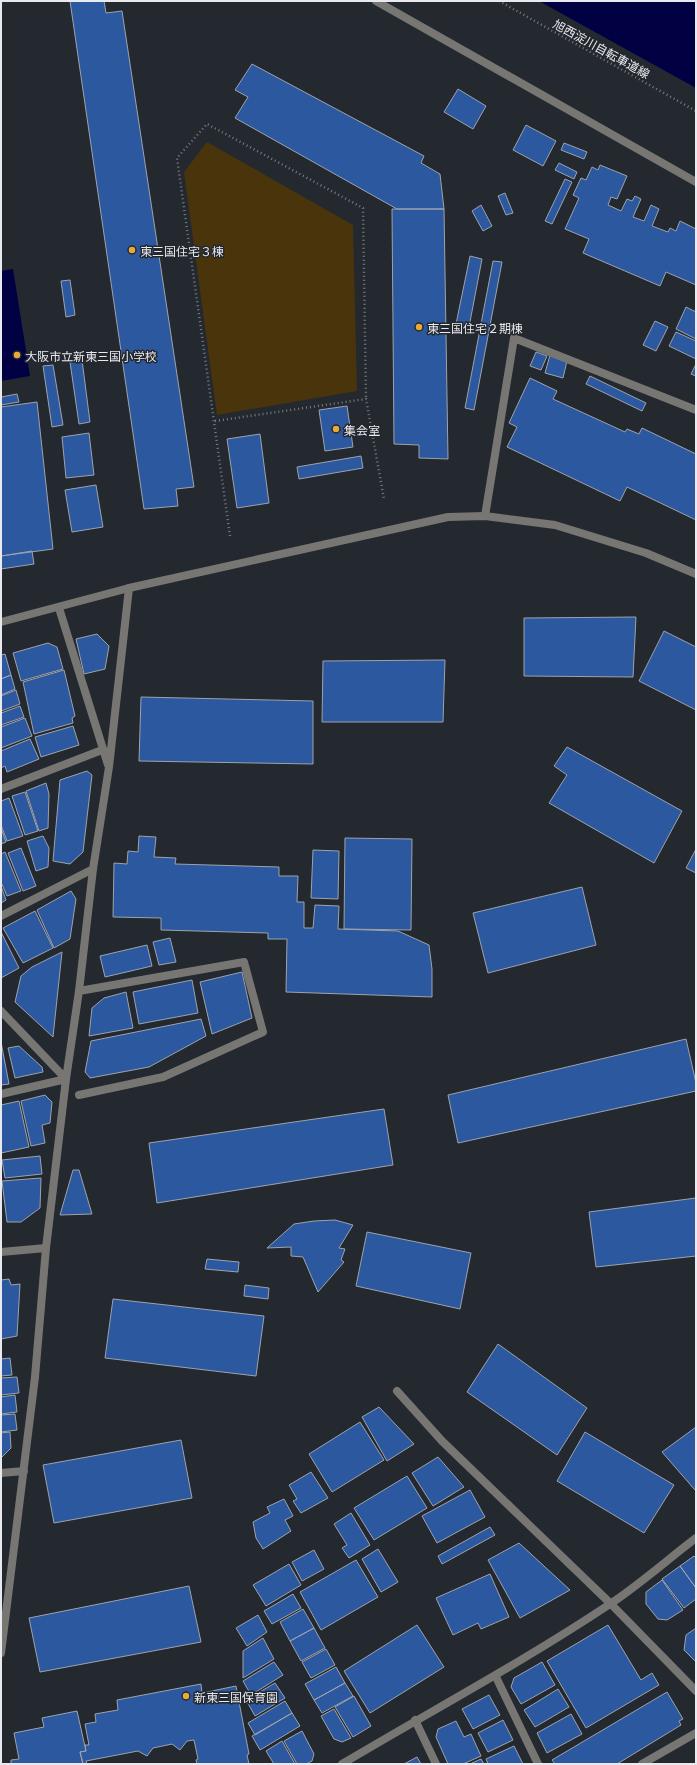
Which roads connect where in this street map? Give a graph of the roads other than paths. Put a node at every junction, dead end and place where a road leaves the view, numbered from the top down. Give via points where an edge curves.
1 (376, 1) edge
2 (696, 182) edge
3 (696, 410) edge
4 (485, 516) junction
5 (696, 574) edge
6 (129, 588) junction
7 (59, 608) junction
8 (1, 622) edge
9 (102, 750) junction
10 (109, 767) junction
11 (1, 789) edge
12 (93, 869) junction
13 (1, 916) edge
14 (79, 991) junction
15 (1, 1011) edge
16 (66, 1079) junction
17 (1, 1094) edge
18 (79, 1095) dead end
19 (46, 1248) junction
20 (1, 1252) edge
21 (397, 1391) dead end
22 (24, 1471) junction
23 (1, 1473) edge
24 (696, 1538) edge
25 (611, 1604) junction
26 (1, 1654) edge
27 (495, 1675) junction
28 (696, 1691) edge
29 (415, 1720) junction
30 (696, 1733) edge
31 (342, 1764) edge
32 (436, 1764) edge
33 (538, 1764) edge
34 (642, 1764) edge

1 - 2 street
3 - 4 street via 514,338
4 - 5 street via 555,525 646,553
4 - 6 street via 448,517
6 - 7 street
6 - 10 street
7 - 8 street
7 - 9 street
9 - 10 street
9 - 11 street
10 - 12 street
12 - 13 street
12 - 14 street
14 - 16 street
14 - 18 street via 244,962 263,1032 163,1077
15 - 16 street
16 - 17 street
16 - 19 street
19 - 20 street
19 - 22 street
21 - 25 street via 442,1441
22 - 23 street
22 - 26 street
24 - 25 street
25 - 27 street
25 - 28 street
27 - 29 street
27 - 33 street
29 - 31 street
29 - 32 street
30 - 34 street

